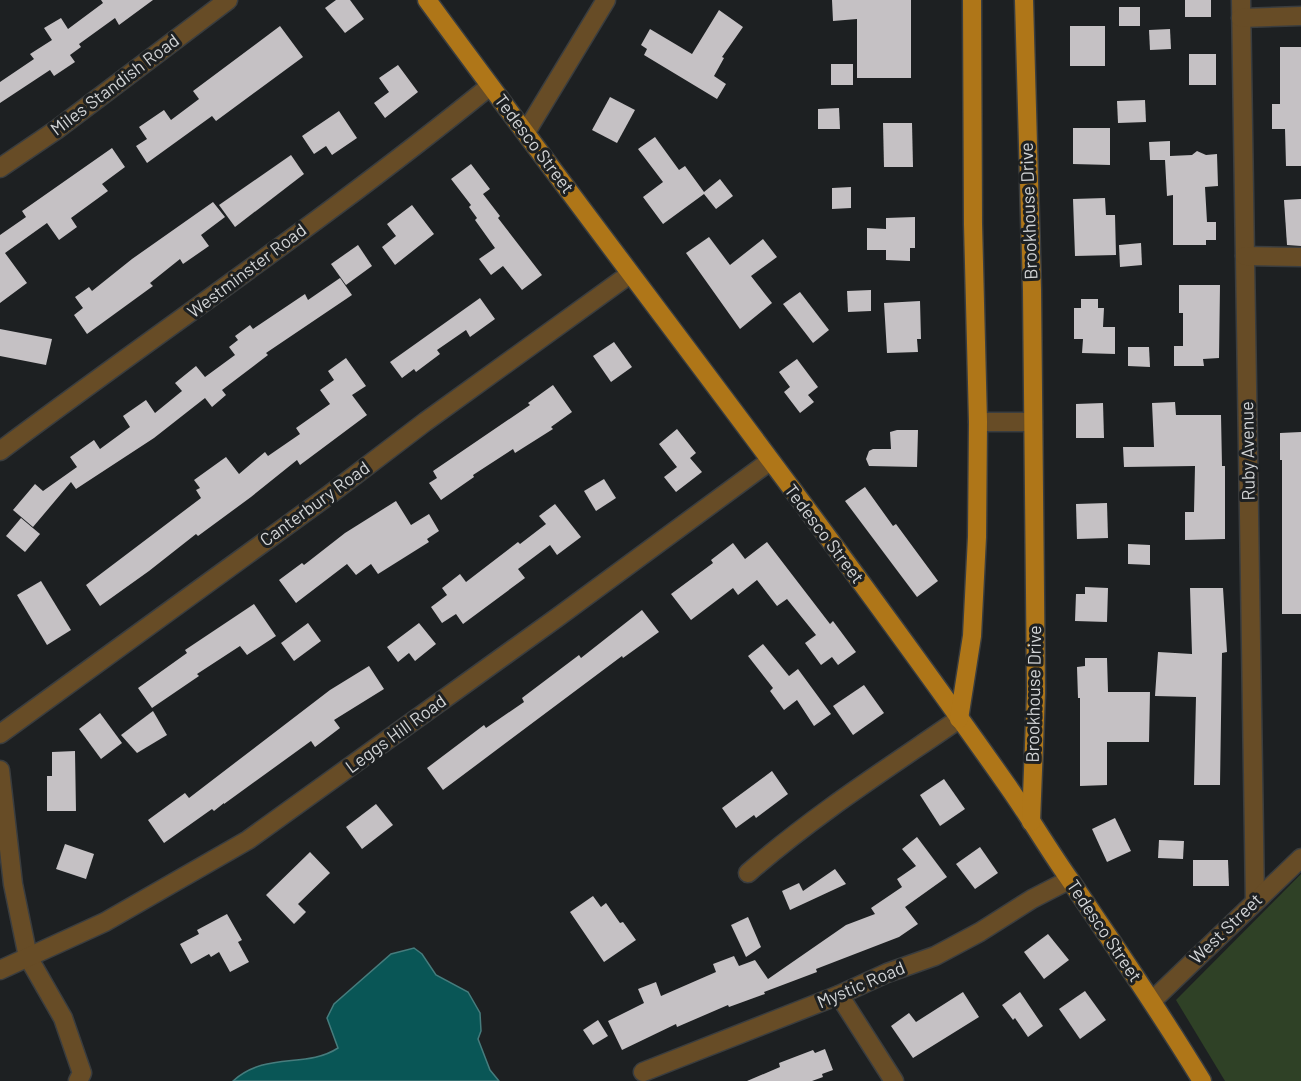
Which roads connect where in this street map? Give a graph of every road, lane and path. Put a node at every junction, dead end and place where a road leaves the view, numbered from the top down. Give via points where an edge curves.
1 (228, 0) edge
2 (427, 0) edge
3 (606, 0) edge
4 (972, 0) edge
5 (1024, 0) edge
6 (1241, 9) edge
7 (1301, 16) edge
8 (490, 86) junction
9 (526, 132) junction
10 (0, 168) edge
11 (1245, 256) junction
12 (1301, 257) edge
13 (630, 274) junction
14 (978, 422) junction
15 (1033, 422) junction
16 (0, 451) edge
17 (770, 461) junction
18 (959, 718) junction
19 (0, 734) edge
20 (0, 770) edge
21 (1031, 822) junction
22 (1301, 858) edge
23 (748, 873) dead end
24 (1070, 880) junction
25 (1255, 901) junction
26 (28, 957) junction
27 (0, 970) edge
28 (839, 995) junction
29 (1152, 1000) junction
30 (644, 1072) dead end
31 (78, 1081) edge
32 (894, 1081) edge
33 (1202, 1081) edge

1 - 10 street, Miles Standish Road
2 - 8 main road, Tedesco Street
3 - 9 street
4 - 14 main road
5 - 15 main road, Brookhouse Drive
6 - 7 street
6 - 11 street, Ruby Avenue
8 - 9 main road, Tedesco Street
8 - 16 street, Westminster Road via 410,151
9 - 13 main road, Tedesco Street
11 - 12 street
11 - 25 street, Ruby Avenue
13 - 17 main road, Tedesco Street
13 - 19 street, Canterbury Road
14 - 15 street
14 - 18 main road via 972,625
15 - 21 main road, Brookhouse Drive via 1036,693
17 - 18 main road, Tedesco Street
17 - 26 street, Leggs Hill Road via 248,840 105,922
18 - 21 main road, Tedesco Street
18 - 23 street via 783,842
20 - 26 street via 13,884
21 - 24 main road, Tedesco Street
22 - 25 street, West Street
24 - 28 street, Mystic Road via 935,956
24 - 29 main road, Tedesco Street
25 - 29 street, West Street
26 - 27 street, Leggs Hill Road
26 - 31 street via 63,1018 82,1073
28 - 30 street, Mystic Road
28 - 32 street
29 - 33 main road, Tedesco Street

